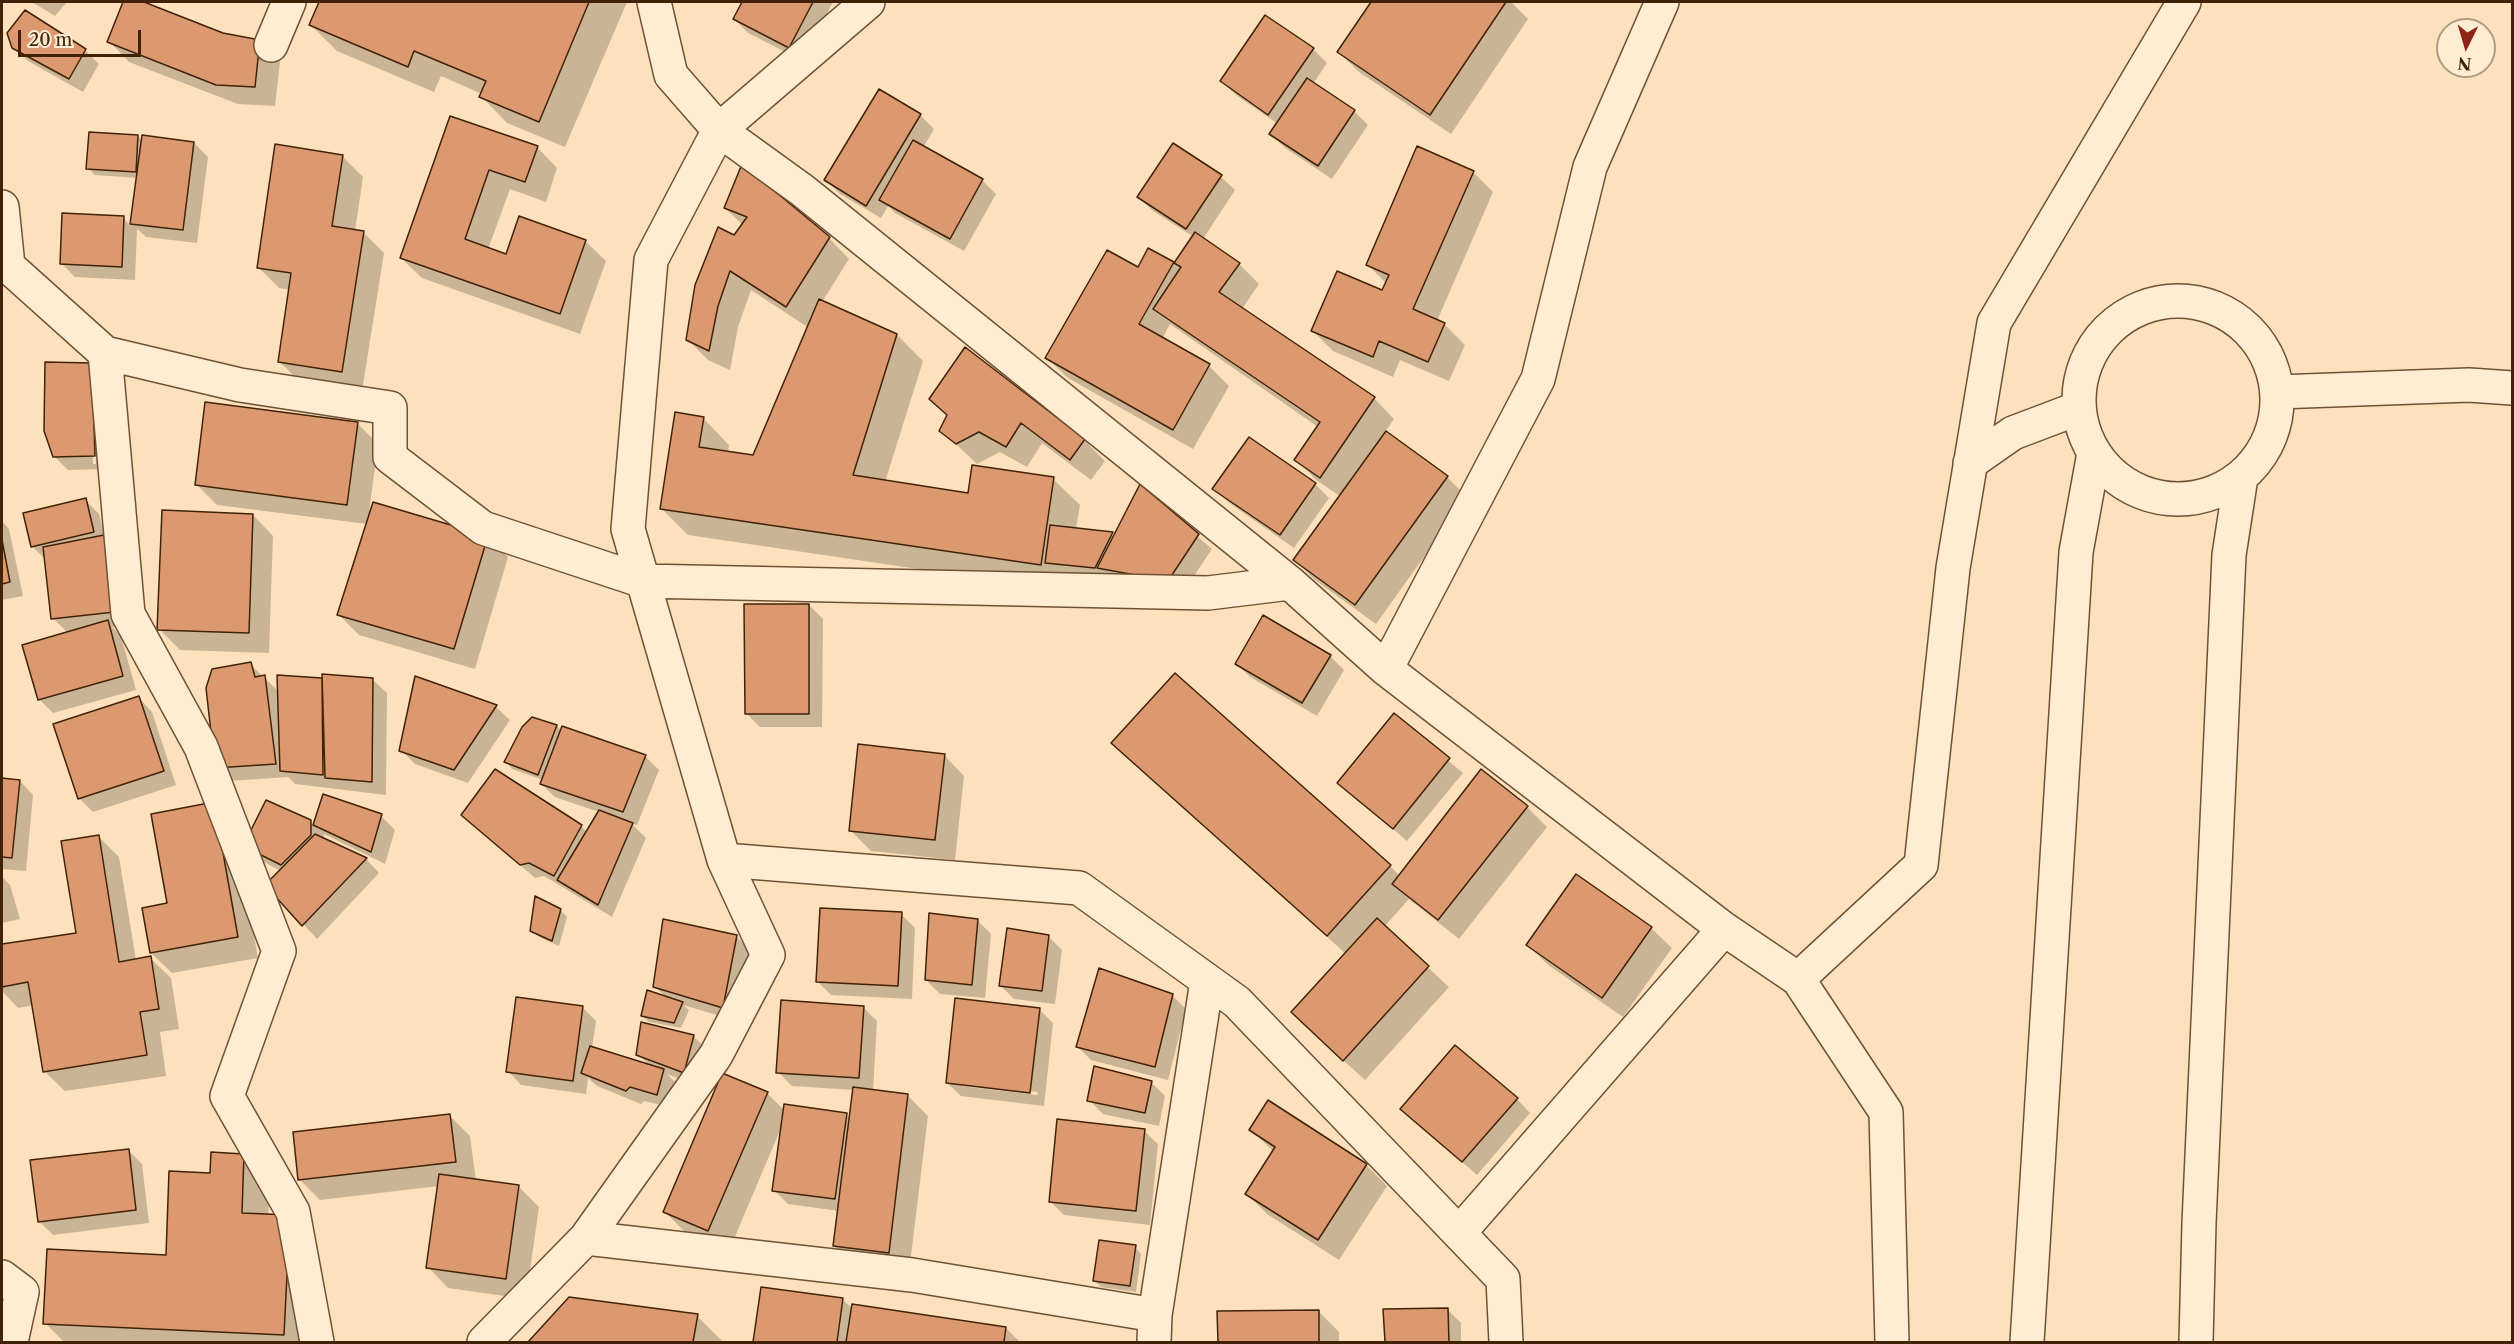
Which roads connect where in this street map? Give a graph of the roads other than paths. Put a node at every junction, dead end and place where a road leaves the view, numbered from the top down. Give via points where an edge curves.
1 (289, 2) edge
2 (654, 2) edge
3 (868, 2) edge
4 (1662, 2) edge
5 (2184, 2) edge
6 (272, 45) dead end
7 (719, 130) junction
8 (2, 207) edge
9 (5, 266) edge
10 (105, 353) junction
11 (2512, 388) edge
12 (2277, 392) junction
13 (2079, 408) junction
14 (2094, 453) junction
15 (1970, 463) junction
16 (2241, 477) junction
17 (643, 581) junction
18 (1290, 583) junction
19 (1386, 669) junction
20 (724, 860) junction
21 (1724, 929) junction
22 (1798, 978) junction
23 (1207, 981) junction
24 (1459, 1233) junction
25 (586, 1238) junction
26 (2, 1277) edge
27 (1155, 1329) edge
28 (11, 1342) edge
29 (317, 1342) edge
30 (484, 1342) edge
31 (1506, 1342) edge
32 (1892, 1342) edge
33 (2027, 1342) edge
34 (2196, 1342) edge

1 - 6 street
2 - 7 street via 671,75
3 - 7 street
4 - 19 street via 1590,167 1538,379
5 - 15 street via 1994,323
7 - 17 street via 651,260 628,529
7 - 18 street via 802,190
8 - 9 street
9 - 10 street
10 - 17 street via 240,385 390,408 390,458 483,528
10 - 29 street via 128,614 201,747 279,951 226,1096 294,1212
11 - 12 street via 2469,385
12 - 13 street via 2267,358 2247,329 2227,314 2205,305 2157,303 2135,311 2098,341 2086,362
12 - 16 street via 2276,416 2269,439
13 - 14 street via 2083,432
13 - 15 street via 2013,433
14 - 16 street via 2109,472 2128,486 2150,496 2174,500 2198,498
14 - 33 street via 2076,552
15 - 22 street via 1953,568 1922,865
16 - 34 street via 2229,555
17 - 18 street via 1208,593
17 - 20 street
18 - 19 street
19 - 21 street
20 - 23 street via 1079,888
20 - 25 street via 768,955 716,1055
21 - 22 street
21 - 24 street
22 - 32 street via 1886,1112
23 - 24 street via 1237,1002
23 - 27 street
24 - 31 street via 1503,1279
25 - 27 street via 912,1275
25 - 30 street
26 - 28 street via 22,1292

